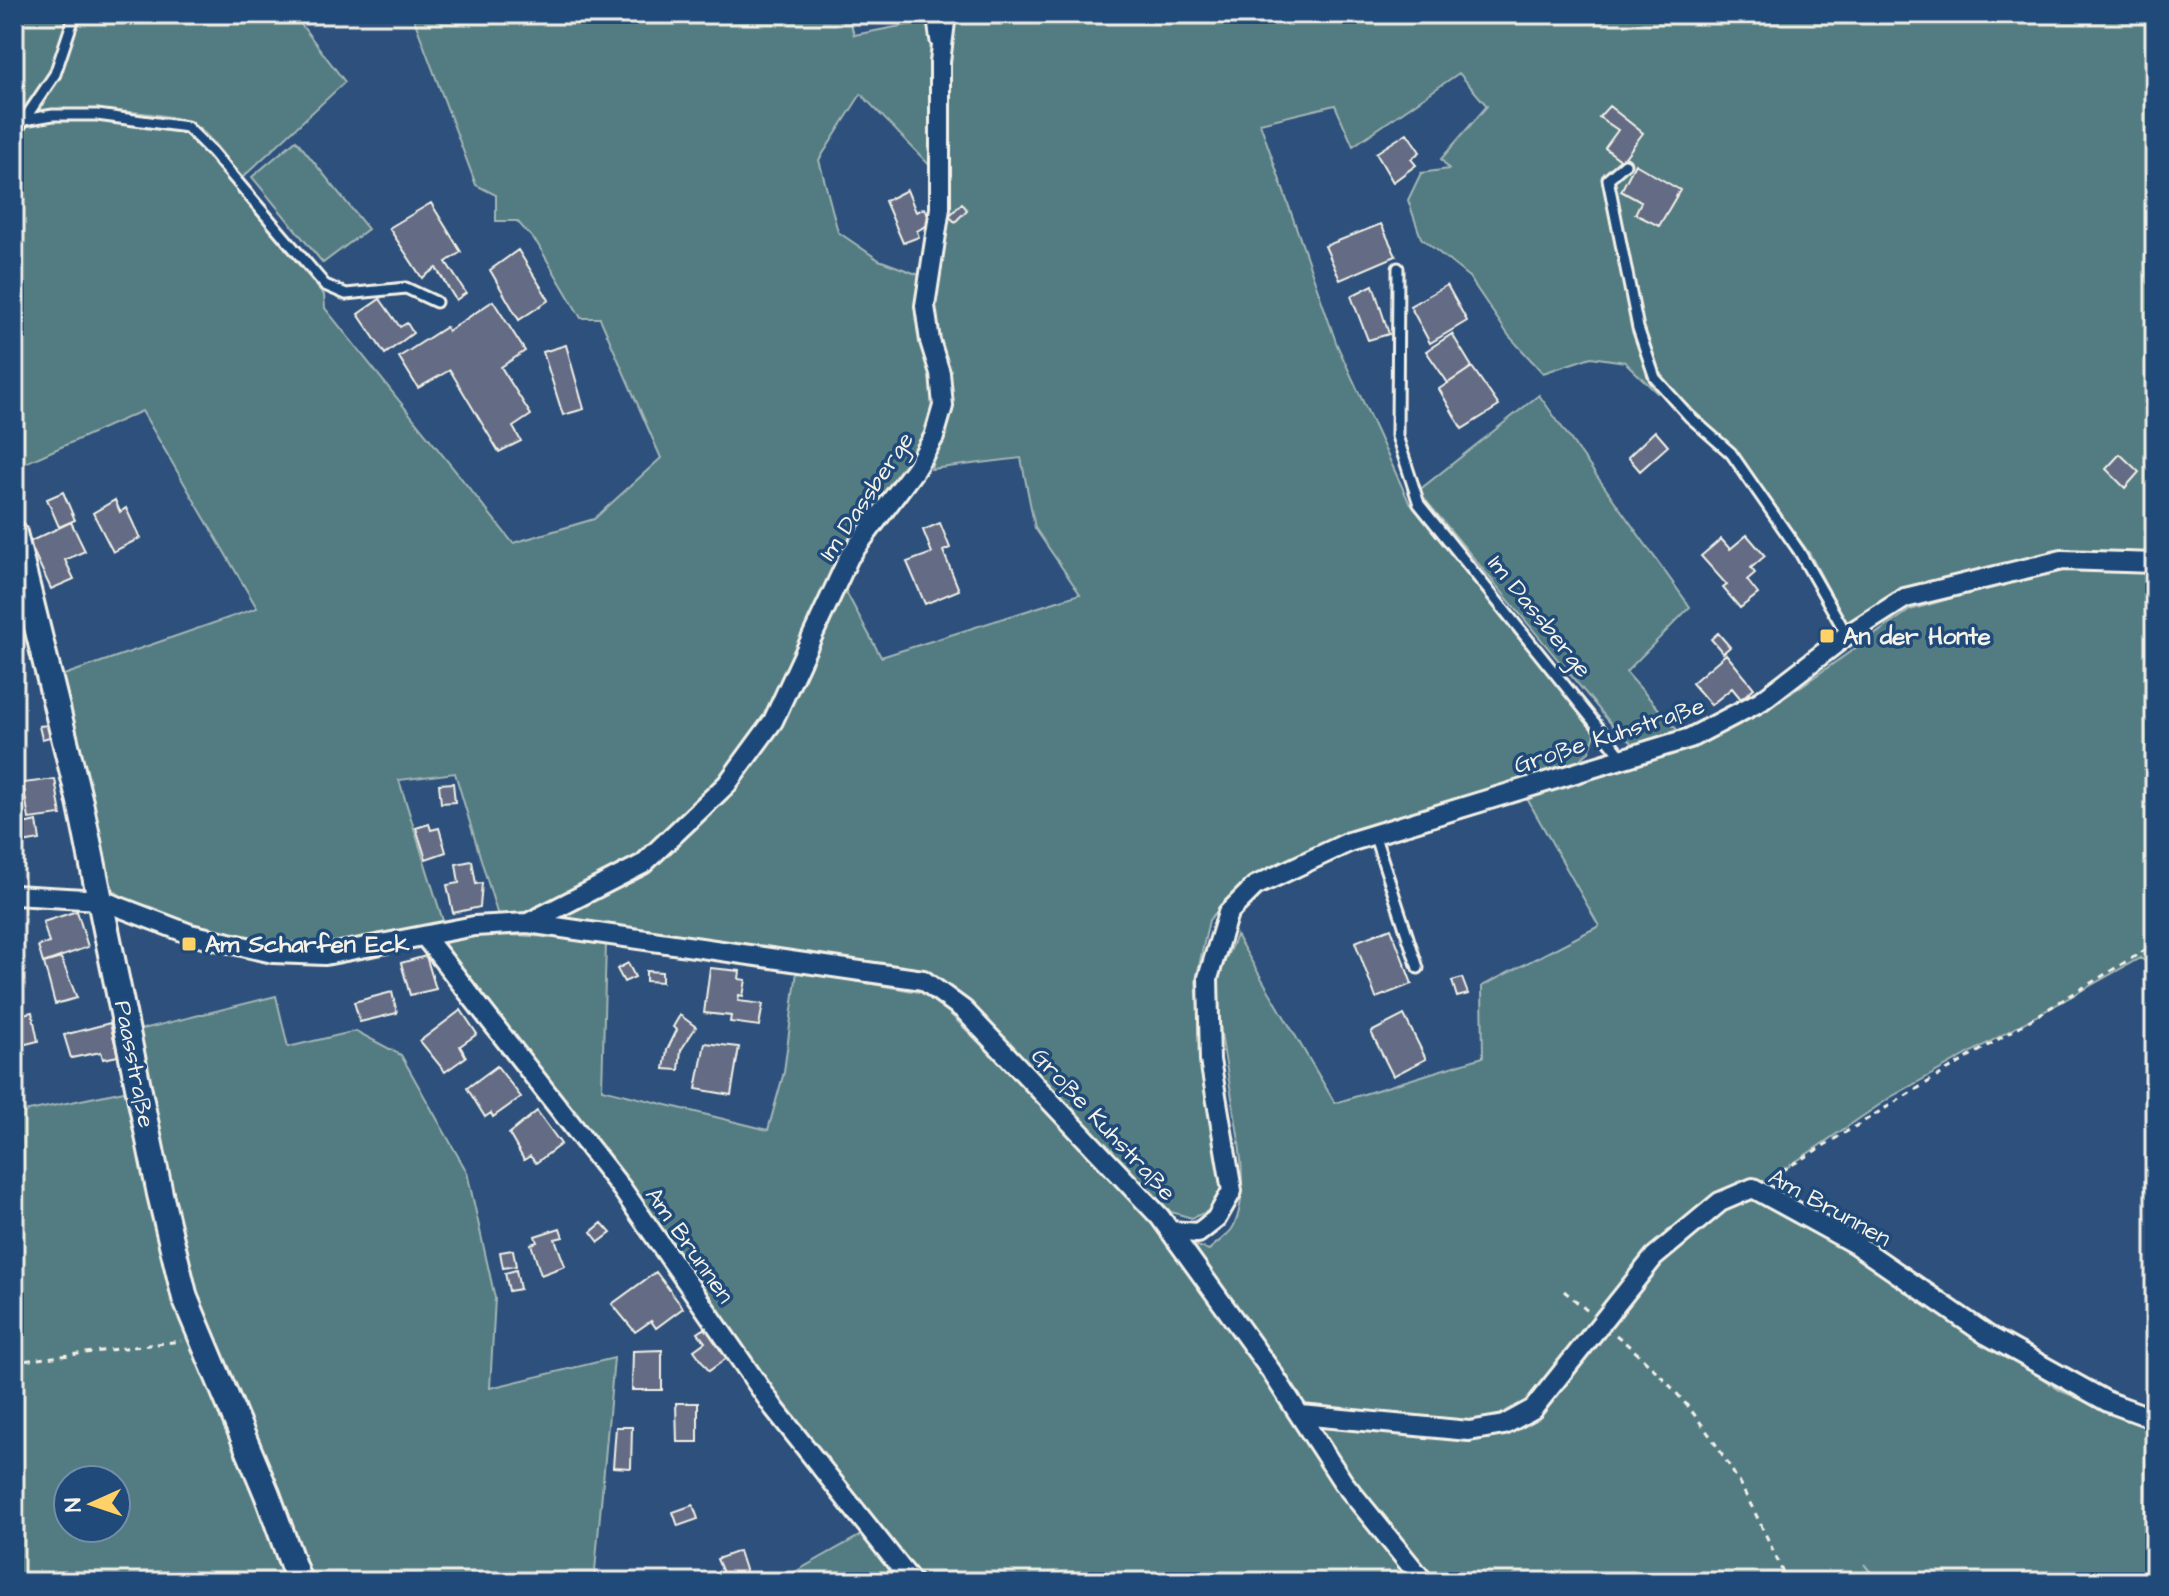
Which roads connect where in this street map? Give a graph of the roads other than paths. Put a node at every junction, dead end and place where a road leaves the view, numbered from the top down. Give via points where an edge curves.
1 (75, 14) edge
2 (932, 14) edge
3 (946, 14) edge
4 (940, 62) junction
5 (24, 120) junction
6 (14, 134) edge
7 (1625, 164) dead end
8 (1398, 268) dead end
9 (436, 302) dead end
10 (14, 533) edge
11 (2155, 563) edge
12 (1847, 635) junction
13 (1623, 758) junction
14 (1374, 834) junction
15 (14, 895) edge
16 (101, 900) junction
17 (528, 923) junction
18 (425, 937) junction
19 (1418, 968) dead end
20 (1170, 1231) junction
21 (1301, 1415) junction
22 (2155, 1419) edge
23 (299, 1582) edge
24 (912, 1582) edge
25 (1424, 1582) edge

1 - 5 lane via 55,74
2 - 4 lane
3 - 4 street, Im Dassberge
4 - 17 street, Im Dassberge via 940,208 925,306 943,406 934,437 849,557 773,721 727,784 643,864
5 - 6 lane
5 - 9 lane via 97,115 187,127 325,285 346,294 406,288
7 - 12 lane via 1608,179 1638,328 1655,378 1731,453 1799,551
8 - 13 lane, Im Dassberge via 1397,436 1419,504
10 - 16 street, Paasstraße
11 - 12 street, Große Kuhstraße via 2062,560 1905,598
12 - 13 street, Große Kuhstraße via 1728,721
13 - 14 street, Große Kuhstraße
14 - 19 lane
14 - 20 street, Große Kuhstraße via 1255,886 1228,913 1208,978 1210,1060 1232,1191 1216,1219 1198,1233
15 - 16 street, Große Kuhstraße
16 - 18 street, Große Kuhstraße via 190,934 273,953 325,955
16 - 23 street, Paasstraße via 185,1298
17 - 18 street, Große Kuhstraße via 474,926
17 - 20 street, Große Kuhstraße via 923,980 964,1010
18 - 24 street, Am Brunnen via 622,1189 774,1408
20 - 21 street
21 - 22 street, Am Brunnen via 1469,1431 1504,1425 1533,1409 1654,1257 1720,1202 1753,1188 1855,1244 1987,1335 2108,1402
21 - 25 street via 1343,1482

